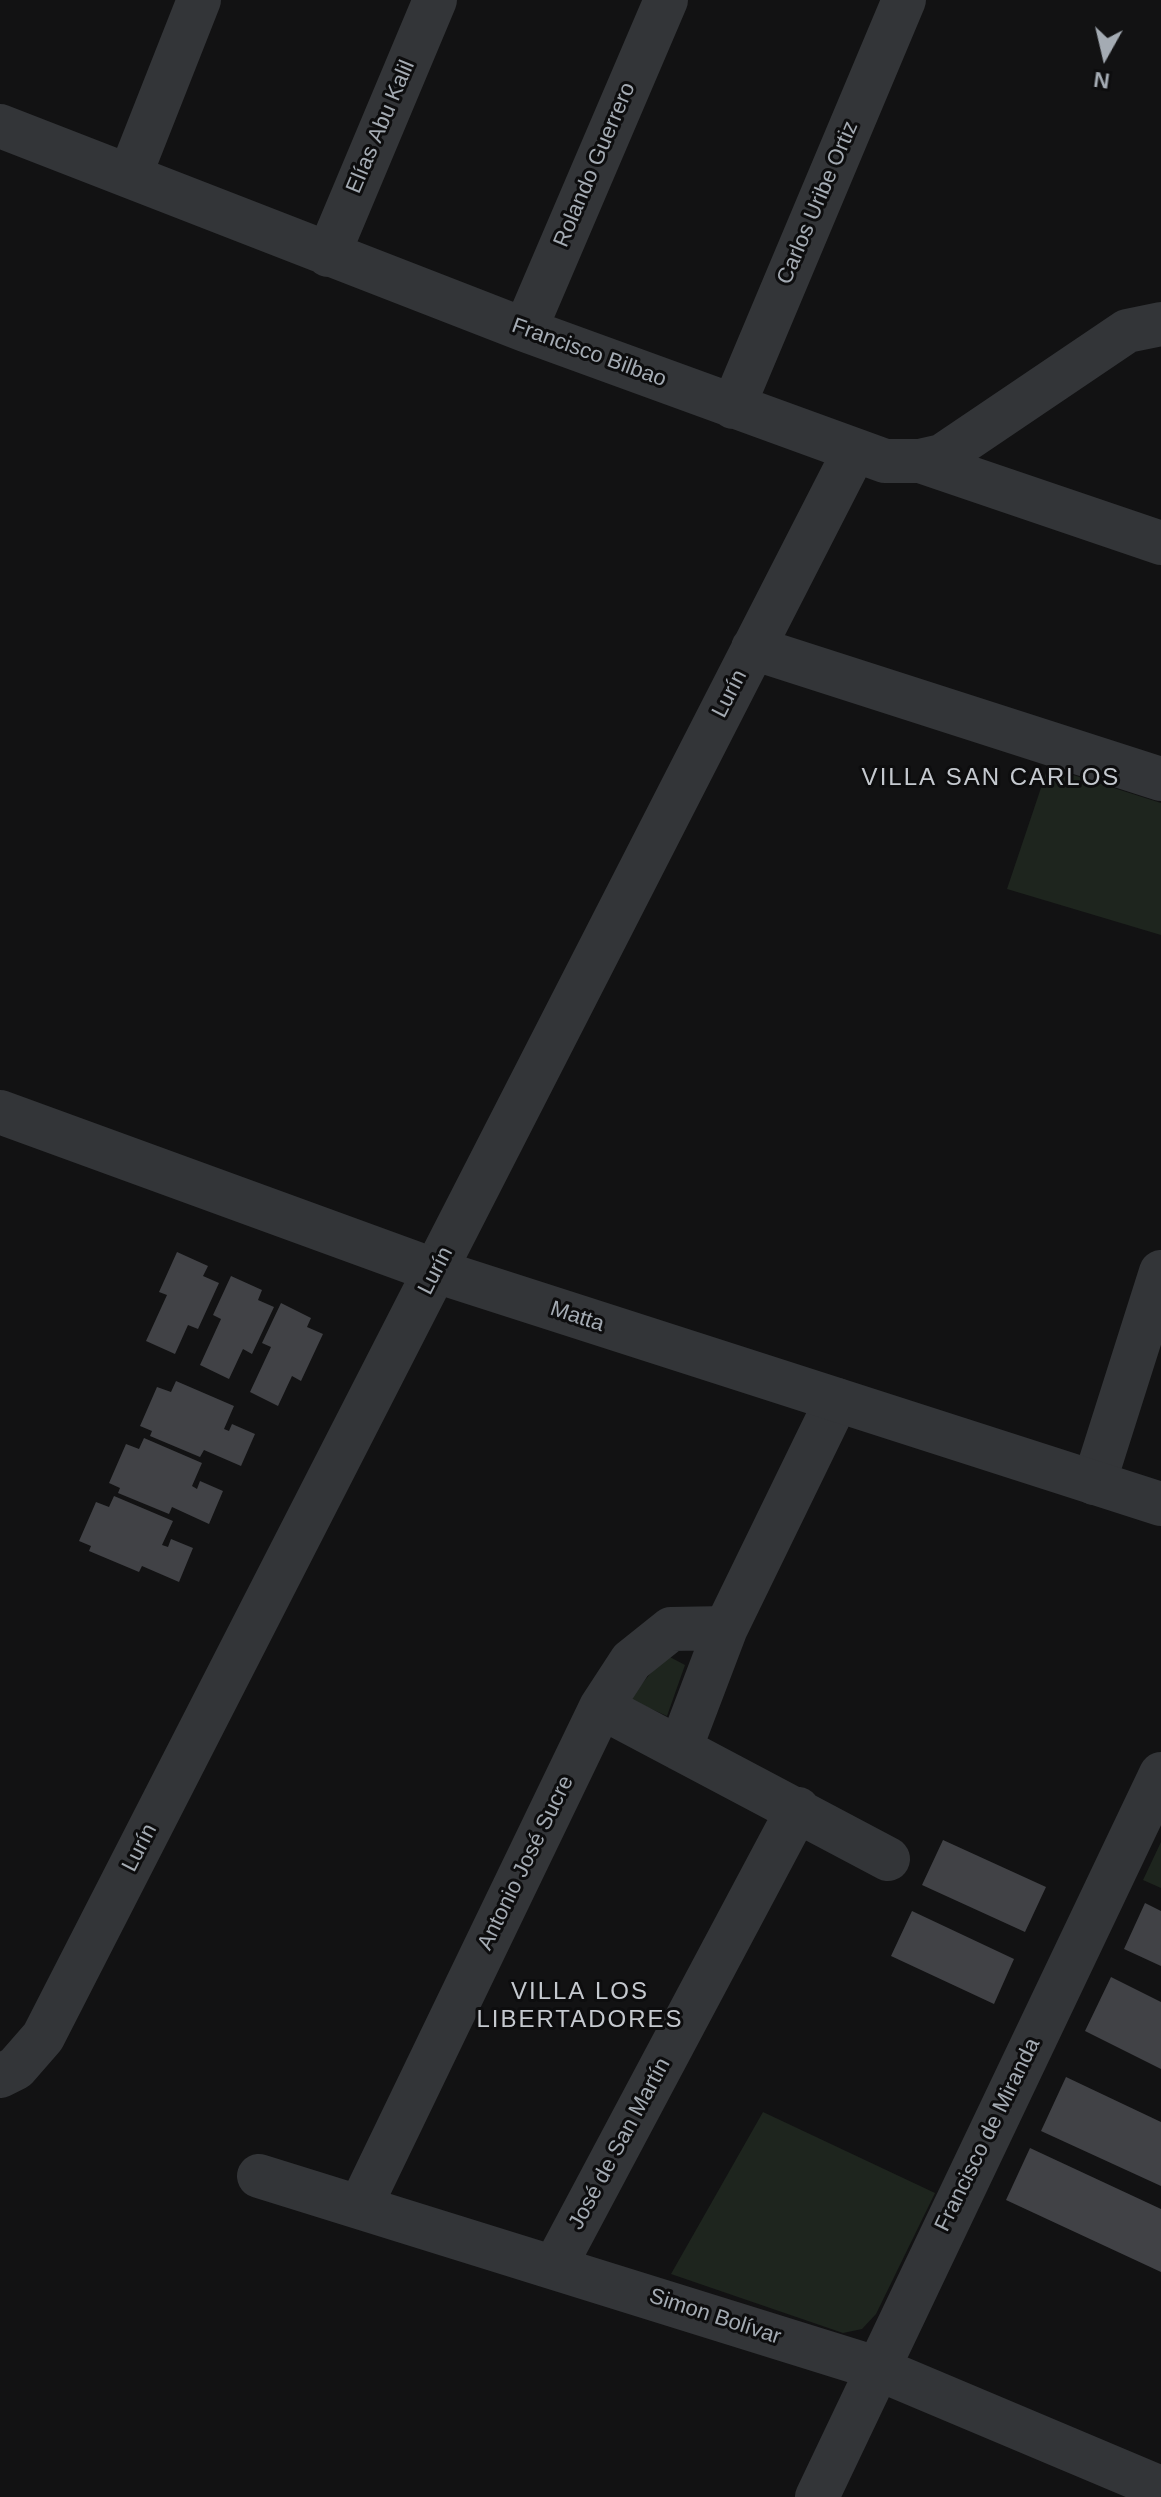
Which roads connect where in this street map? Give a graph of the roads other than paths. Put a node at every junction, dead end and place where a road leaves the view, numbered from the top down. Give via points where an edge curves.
1 (199, 0) edge
2 (435, 0) edge
3 (666, 0) edge
4 (904, 0) edge
5 (0, 126) edge
6 (130, 175) junction
7 (328, 255) junction
8 (1161, 324) edge
9 (525, 330) junction
10 (733, 407) junction
11 (854, 452) junction
12 (920, 461) junction
13 (1161, 543) edge
14 (753, 648) junction
15 (1161, 779) edge
16 (0, 1112) edge
17 (436, 1271) junction
18 (1161, 1272) edge
19 (837, 1400) junction
20 (1094, 1483) junction
21 (1161, 1504) edge
22 (726, 1628) junction
23 (601, 1707) junction
24 (680, 1749) junction
25 (1161, 1774) edge
26 (798, 1809) junction
27 (888, 1859) dead end
28 (0, 2076) edge
29 (259, 2176) dead end
30 (360, 2207) junction
31 (555, 2266) junction
32 (876, 2368) junction
33 (1161, 2488) edge
34 (817, 2497) edge

1 - 6 street
2 - 7 street, Elías Abu Kalil
3 - 9 street, Rolando Guerrero
4 - 10 street, Carlos Uribe Ortiz
5 - 6 street, Francisco Bilbao
6 - 7 street, Francisco Bilbao
7 - 9 street, Francisco Bilbao
8 - 12 street, Francisco Bilbao via 1127,331 956,448
9 - 10 street, Francisco Bilbao
10 - 11 street, Francisco Bilbao
11 - 12 street, Francisco Bilbao via 901,463
11 - 14 street, Lurín
12 - 13 street
14 - 15 street
14 - 17 street, Lurín
16 - 17 street, Matta
17 - 19 street, Matta
17 - 28 street, Lurín via 43,2037 16,2068
18 - 20 street
19 - 20 street, Matta
19 - 22 street
20 - 21 street, Matta
22 - 23 street, Antonio José Sucre via 671,1629 631,1661
22 - 24 street
23 - 24 street
23 - 30 street, Antonio José Sucre
24 - 26 street
25 - 32 street, Francisco de Miranda
26 - 27 street
26 - 31 street, José de San Martín
29 - 30 street, Simon Bolívar
30 - 31 street, Simon Bolívar
31 - 32 street, Simon Bolívar
32 - 33 street, Simon Bolívar
32 - 34 street, Francisco de Miranda

